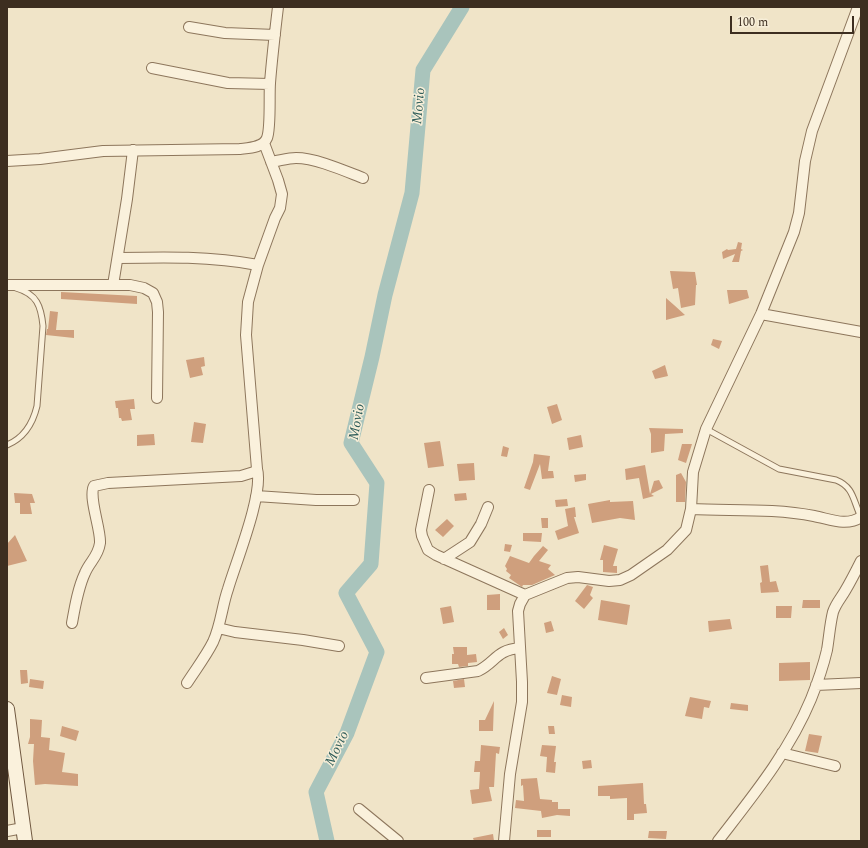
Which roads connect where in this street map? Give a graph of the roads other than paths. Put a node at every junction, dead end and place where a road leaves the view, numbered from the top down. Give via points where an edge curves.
1 (278, 7) edge
2 (858, 7) edge
3 (189, 27) dead end
4 (275, 34) junction
5 (152, 68) dead end
6 (270, 84) junction
7 (264, 143) junction
8 (133, 150) junction
9 (7, 161) edge
10 (271, 162) junction
11 (363, 178) dead end
12 (118, 258) junction
13 (258, 265) junction
14 (7, 286) edge
15 (113, 286) junction
16 (761, 314) junction
17 (861, 332) edge
18 (157, 398) dead end
19 (706, 428) junction
20 (7, 445) edge
21 (257, 469) junction
22 (429, 490) dead end
23 (256, 496) junction
24 (354, 500) dead end
25 (488, 507) dead end
26 (691, 509) junction
27 (861, 518) edge
28 (444, 559) junction
29 (861, 561) edge
30 (525, 595) junction
31 (72, 623) dead end
32 (218, 628) junction
33 (340, 646) dead end
34 (520, 648) junction
35 (426, 678) dead end
36 (187, 683) dead end
37 (861, 683) edge
38 (816, 685) junction
39 (7, 709) edge
40 (782, 753) junction
41 (835, 766) dead end
42 (359, 809) dead end
43 (7, 831) edge
44 (24, 835) edge
45 (398, 841) edge
46 (504, 841) edge
47 (718, 841) edge

1 - 4 street
2 - 16 street via 812,130 794,232
3 - 4 street via 225,33
4 - 6 street
5 - 6 street via 228,83
6 - 7 street via 268,130
7 - 8 street via 240,149
7 - 10 street
8 - 9 street
8 - 12 street
10 - 11 street via 304,159 334,166
10 - 13 street via 282,194 281,202
12 - 13 street via 191,257
12 - 15 street
13 - 21 street via 248,302 246,335
14 - 15 street
14 - 20 lane via 23,290 33,296 44,326 35,416 17,440
15 - 18 street via 144,288 153,293 157,302
16 - 17 street
16 - 19 street
19 - 26 street via 693,472
19 - 27 lane via 779,469 843,483 849,488
21 - 23 street via 259,483
21 - 31 street via 240,476 108,483 94,486 92,494 99,548 82,579
22 - 28 street via 422,536 428,550
23 - 24 street via 322,501
23 - 32 street
25 - 28 street via 470,542
26 - 27 street via 784,512 840,522
26 - 30 street via 686,530 679,538 631,575 609,582 578,577 567,578
28 - 30 street
29 - 38 street via 834,611
30 - 34 street via 518,610
32 - 33 street
32 - 36 street via 213,641
34 - 35 street via 506,650 478,671
34 - 46 street via 522,702 510,774
37 - 38 street
38 - 40 street via 800,723
39 - 44 street
40 - 41 street
40 - 47 street
42 - 45 street
43 - 44 street

